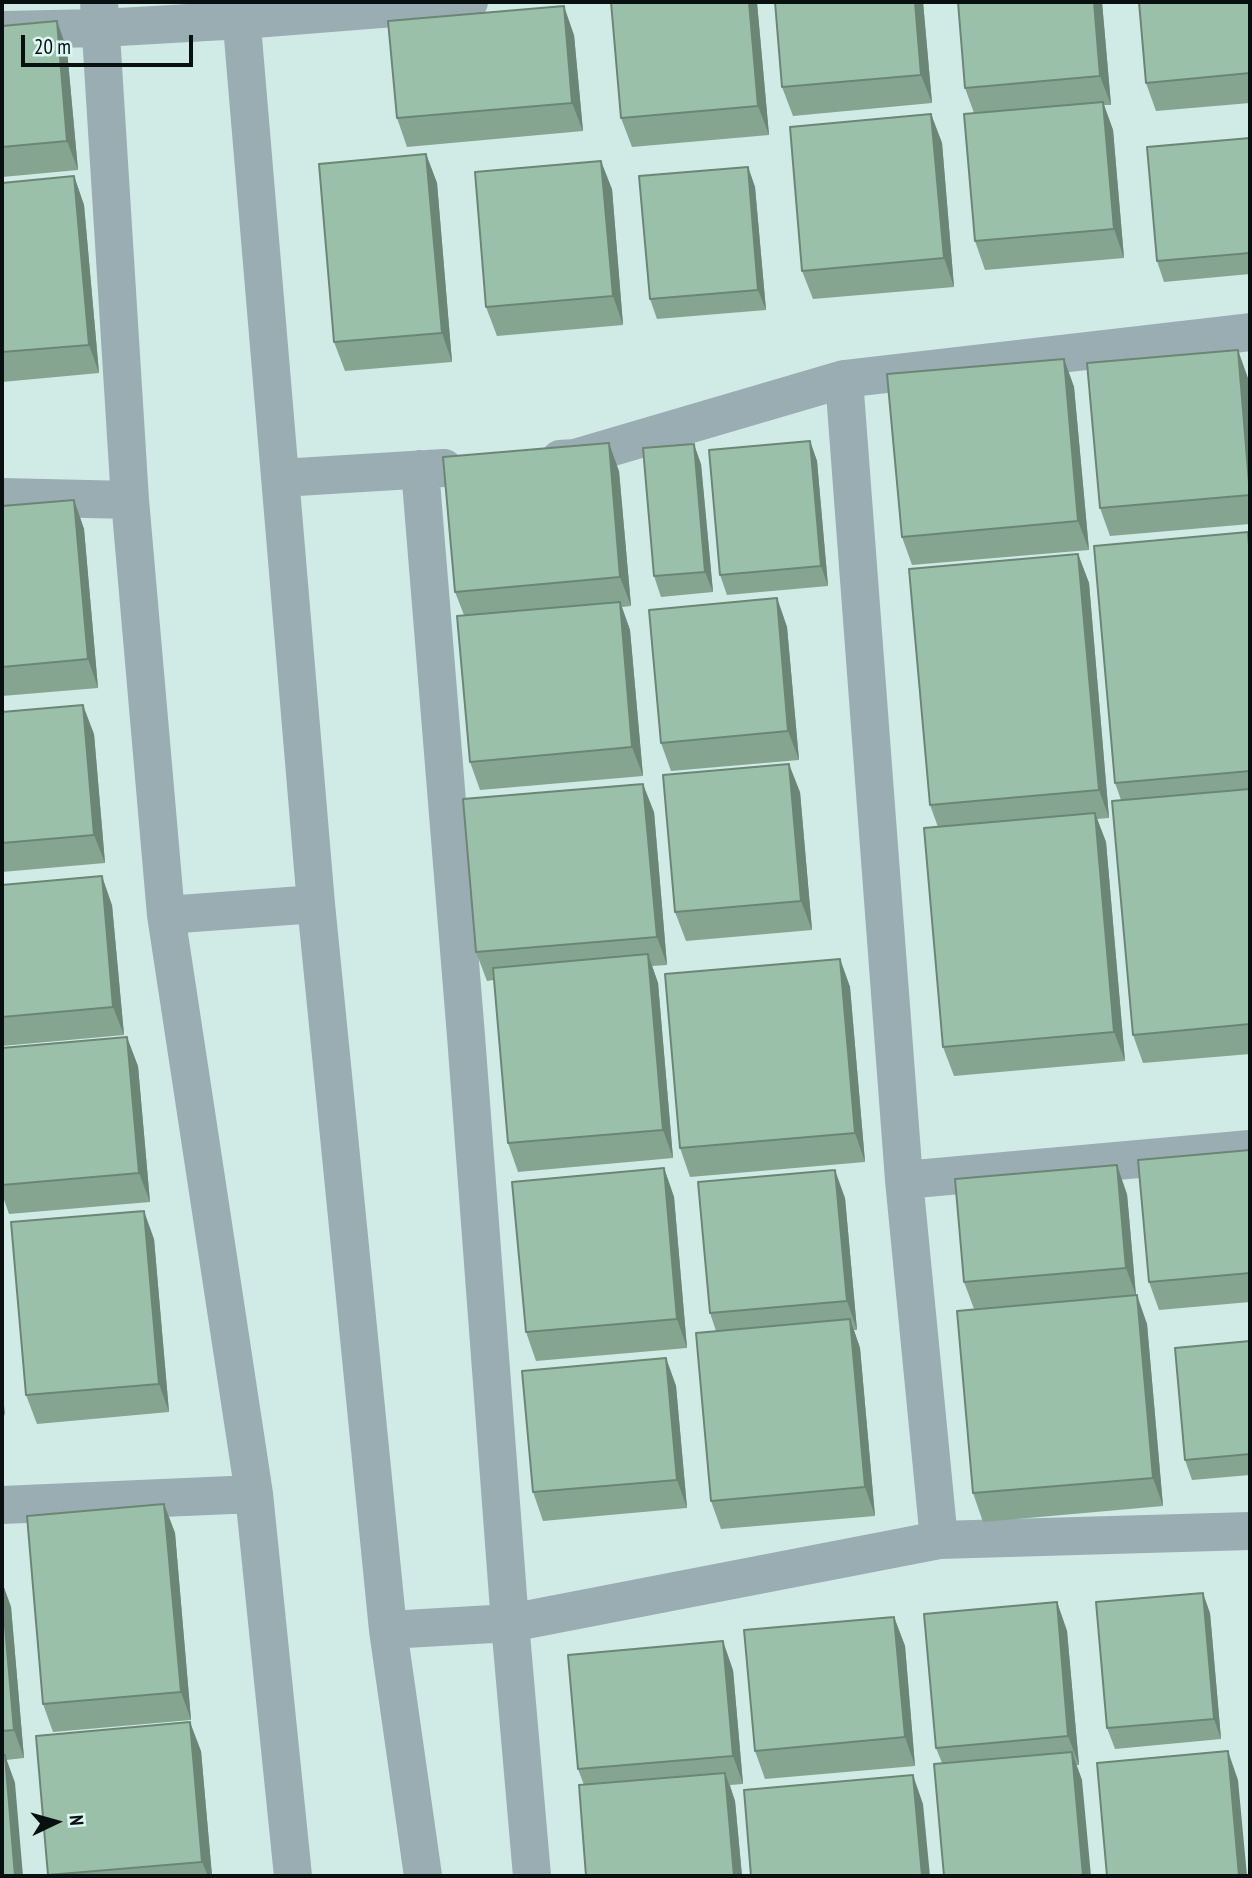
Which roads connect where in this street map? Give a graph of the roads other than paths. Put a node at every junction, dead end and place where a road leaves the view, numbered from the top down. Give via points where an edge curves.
1 (469, 2) edge
2 (241, 11) edge
3 (100, 15) edge
4 (2, 30) edge
5 (1250, 332) edge
6 (844, 379) junction
7 (523, 462) edge
8 (472, 466) edge
9 (420, 469) junction
10 (281, 478) junction
11 (2, 497) edge
12 (130, 500) junction
13 (316, 904) junction
14 (166, 915) junction
15 (1250, 1149) edge
16 (904, 1180) junction
17 (254, 1494) junction
18 (2, 1505) edge
19 (1250, 1531) edge
20 (939, 1540) junction
21 (510, 1623) junction
22 (388, 1630) junction
23 (293, 1876) edge
24 (423, 1876) edge
25 (532, 1876) edge

1 - 2 street
2 - 3 street
2 - 10 street
3 - 4 street
3 - 12 street
5 - 6 street
6 - 7 street via 575,458
6 - 16 street
8 - 9 street
9 - 10 street
9 - 21 street
10 - 13 street
11 - 12 street
12 - 14 street
13 - 14 street
13 - 22 street
14 - 17 street
15 - 16 street
16 - 20 street
17 - 18 street
17 - 23 street
19 - 20 street
20 - 21 street
21 - 22 street
21 - 25 street
22 - 24 street

